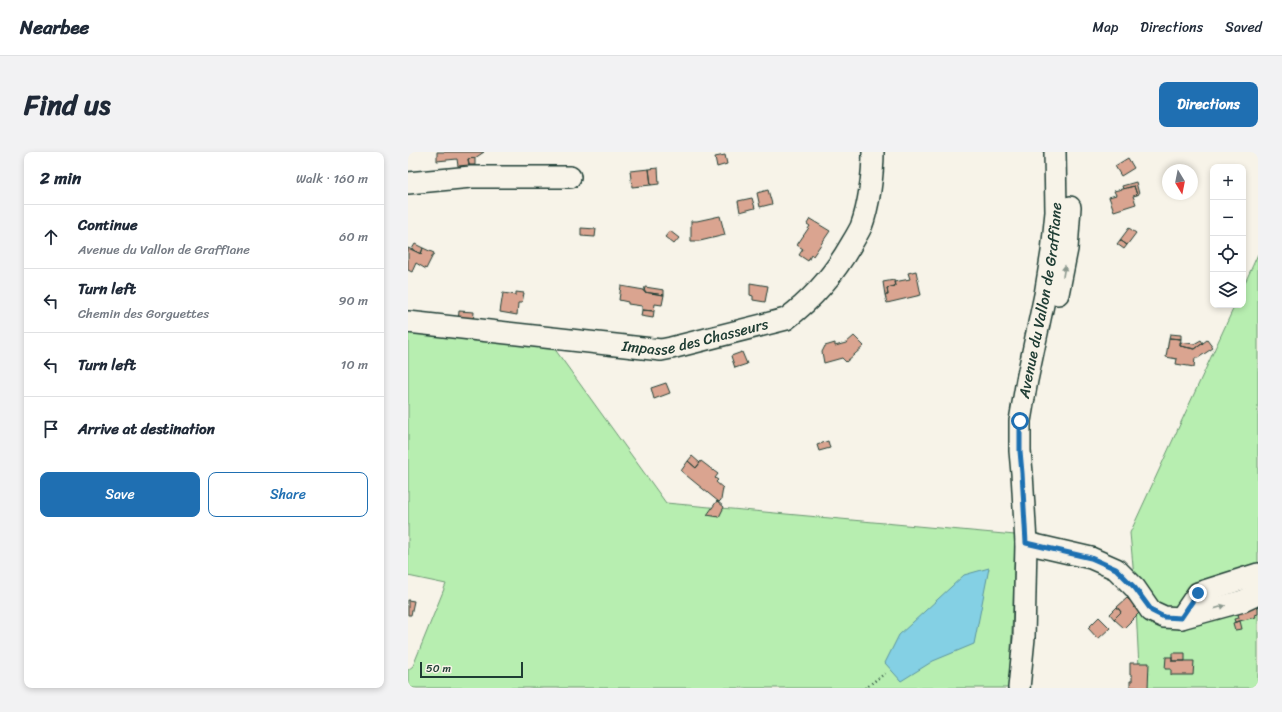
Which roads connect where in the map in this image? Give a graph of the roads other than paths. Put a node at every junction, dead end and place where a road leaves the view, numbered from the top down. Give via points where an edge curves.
1 (873, 152) edge
2 (1055, 152) edge
3 (1068, 152) edge
4 (570, 177) dead end
5 (408, 183) edge
6 (408, 322) edge
7 (1022, 473) junction
8 (1026, 543) junction
9 (1258, 574) edge
10 (1258, 594) edge
11 (1181, 618) junction
12 (1024, 638) junction
13 (1019, 688) edge
14 (1028, 688) edge

1 - 6 street, Impasse des Chasseurs via 872,178 861,227 830,278 786,319 661,350
2 - 7 street, Avenue du Vallon de Graffiane via 1056,212 1052,252 1020,421
7 -> 3 street, Avenue du Vallon de Graffiane via 1030,412 1062,282 1067,249 1070,199
4 - 5 street via 471,177
7 - 8 street, Avenue du Vallon de Graffiane
8 - 11 street via 1091,558 1116,569 1135,588 1152,611 1164,617
8 - 12 street, Avenue du Vallon de Graffiane
9 - 11 street via 1198,593
11 -> 10 street
12 - 13 street
12 - 14 street

